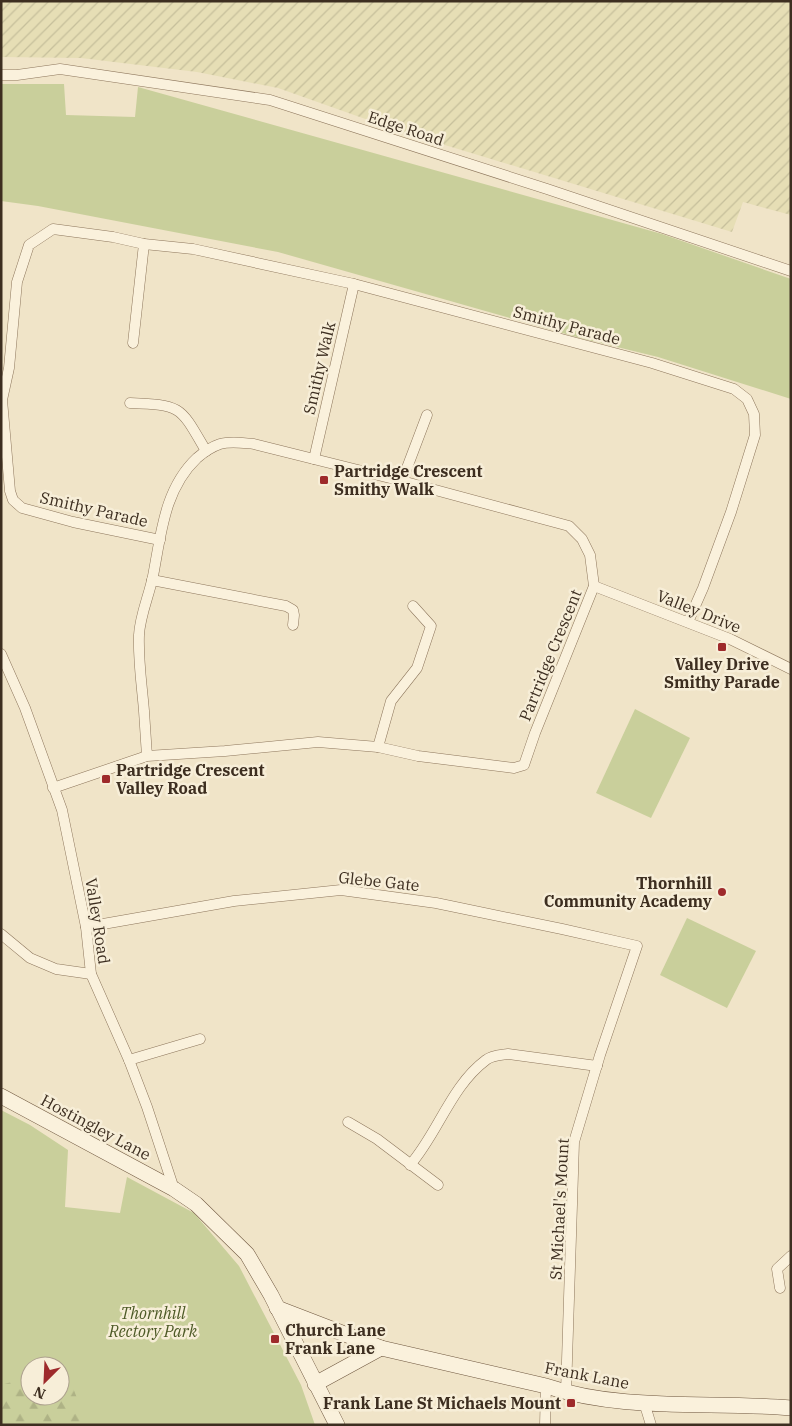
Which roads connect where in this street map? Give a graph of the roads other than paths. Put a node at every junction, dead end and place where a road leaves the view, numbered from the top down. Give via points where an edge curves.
1 (1, 75) edge
2 (144, 244) junction
3 (791, 271) edge
4 (354, 284) junction
5 (133, 343) dead end
6 (130, 403) dead end
7 (427, 415) dead end
8 (206, 450) junction
9 (314, 459) junction
10 (402, 481) junction
11 (160, 540) junction
12 (152, 580) junction
13 (594, 586) junction
14 (413, 606) dead end
15 (688, 622) junction
16 (293, 626) dead end
17 (1, 654) edge
18 (791, 669) edge
19 (378, 747) junction
20 (147, 756) junction
21 (53, 788) junction
22 (86, 927) junction
23 (1, 934) edge
24 (637, 946) joint
25 (91, 974) junction
26 (200, 1039) dead end
27 (128, 1060) junction
28 (597, 1066) junction
29 (1, 1096) edge
30 (348, 1122) dead end
31 (410, 1165) junction
32 (438, 1185) dead end
33 (174, 1189) junction
34 (791, 1256) edge
35 (780, 1288) dead end
36 (274, 1301) junction
37 (381, 1348) junction
38 (315, 1384) junction
39 (546, 1386) junction
40 (566, 1392) junction
41 (644, 1402) junction
42 (791, 1408) edge
43 (336, 1425) edge
44 (545, 1425) edge
45 (651, 1425) edge

1 - 3 street, Edge Road via 60,69 270,100
2 - 4 street, Smithy Parade via 193,249
2 - 5 street
2 - 11 street, Smithy Parade via 53,229 30,245 17,282 9,368 2,400 10,491 22,508
4 - 9 street, Smithy Walk
4 - 15 street, Smithy Parade via 652,363 734,389 747,399 754,414 755,435 731,512
6 - 8 street via 160,404 180,411
7 - 10 street
8 - 9 street, Partridge Crescent via 219,444 254,444
8 - 11 street, Partridge Crescent via 190,465 170,496
9 - 10 street, Partridge Crescent
10 - 13 street, Partridge Crescent via 569,526 582,539 590,555
11 - 12 street, Partridge Crescent
12 - 16 street via 280,604 293,610
12 - 20 street, Partridge Crescent via 139,634
13 - 15 street, Valley Drive
13 - 19 street, Partridge Crescent via 524,765 514,768 418,756
14 - 19 street via 431,626 417,668 392,701
15 - 18 street, Valley Drive
17 - 21 street, Valley Road via 25,708
19 - 20 street, Partridge Crescent via 318,742
20 - 21 street, Partridge Crescent
21 - 22 street, Valley Road via 62,810
22 - 24 street, Glebe Gate via 234,900 341,890 436,902
22 - 25 street, Valley Road
23 - 25 street via 30,958 56,969
24 - 28 street, St Michael's Mount
25 - 27 street, Valley Road
26 - 27 street
27 - 33 street, Valley Road
28 - 31 street via 508,1054 487,1058 465,1081
28 - 40 street, St Michael's Mount via 574,1142
29 - 33 street, Hostingley Lane
30 - 31 street via 377,1139
31 - 32 street
33 - 36 street, Hostingley Lane via 196,1204 247,1254
34 - 35 street via 776,1269
36 - 37 street, Frank Lane
36 - 38 street, Hostingley Lane
37 - 38 street
37 - 39 street, Frank Lane
38 - 43 street, Hostingley Lane
39 - 40 street, Frank Lane
39 - 44 street
40 - 41 street, Frank Lane via 620,1402
41 - 42 street, Frank Lane
41 - 45 street

